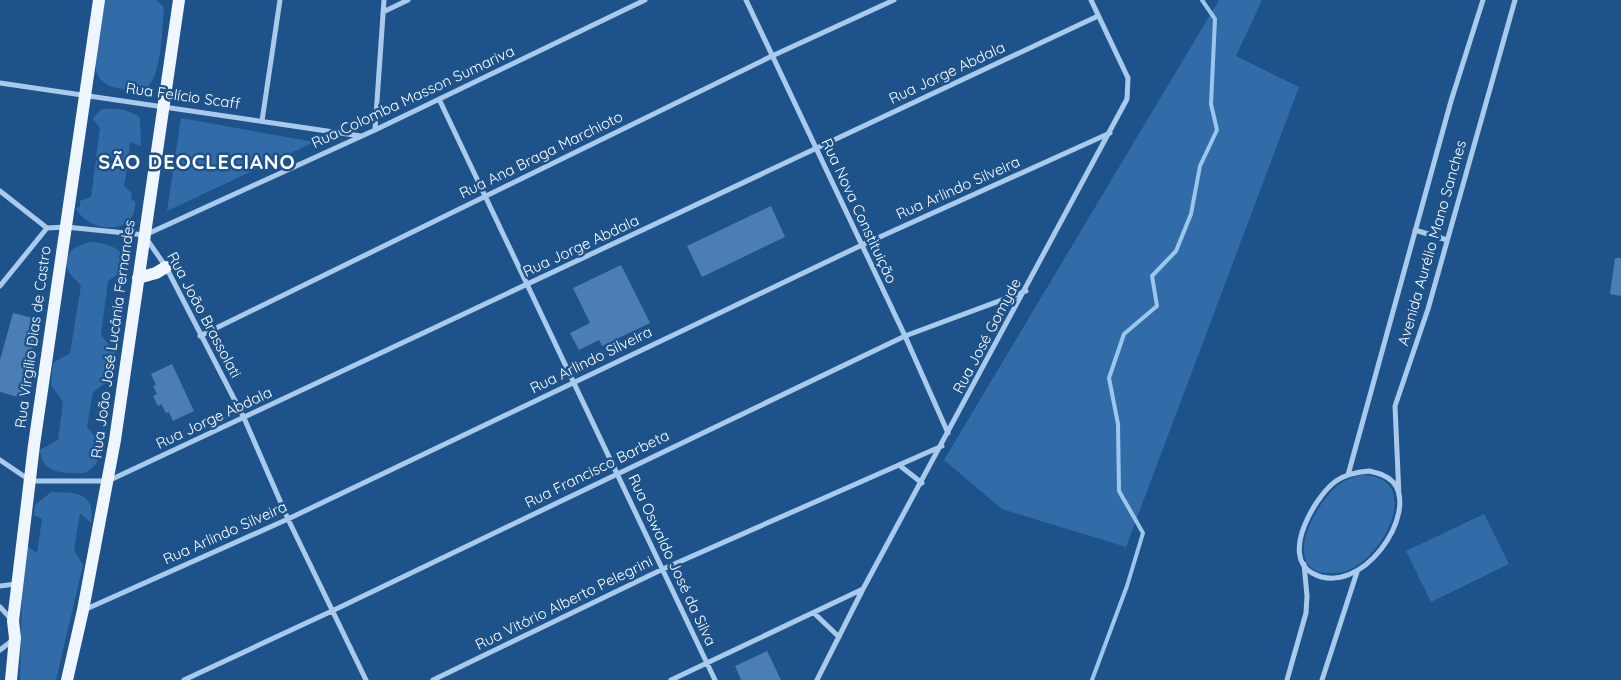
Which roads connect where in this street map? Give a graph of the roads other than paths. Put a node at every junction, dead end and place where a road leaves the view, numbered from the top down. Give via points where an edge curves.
1 (99, 0) edge
2 (178, 0) edge
3 (280, 0) edge
4 (384, 0) edge
5 (408, 0) edge
6 (645, 0) edge
7 (746, 0) edge
8 (894, 0) edge
9 (1091, 0) edge
10 (1483, 0) edge
11 (1515, 0) edge
12 (383, 12) junction
13 (1098, 16) junction
14 (772, 56) junction
15 (0, 83) edge
16 (86, 95) junction
17 (439, 99) junction
18 (165, 106) junction
19 (262, 121) junction
20 (375, 130) junction
21 (1110, 133) junction
22 (362, 136) junction
23 (816, 149) junction
24 (0, 191) edge
25 (485, 196) junction
26 (66, 227) junction
27 (47, 228) junction
28 (1415, 230) junction
29 (144, 235) junction
30 (1447, 240) junction
31 (862, 245) junction
32 (166, 267) junction
33 (138, 278) junction
34 (527, 284) junction
35 (0, 286) edge
36 (1026, 291) junction
37 (200, 336) junction
38 (905, 336) junction
39 (574, 382) junction
40 (244, 418) junction
41 (948, 434) junction
42 (943, 446) junction
43 (0, 460) edge
44 (899, 465) junction
45 (617, 473) junction
46 (1348, 475) junction
47 (31, 481) junction
48 (108, 482) junction
49 (922, 483) junction
50 (1399, 496) junction
51 (288, 519) junction
52 (1304, 564) junction
53 (663, 569) junction
54 (1357, 572) junction
55 (17, 584) junction
56 (0, 586) edge
57 (863, 589) junction
58 (0, 607) edge
59 (83, 610) junction
60 (332, 611) junction
61 (814, 612) junction
62 (13, 621) junction
63 (839, 637) junction
64 (15, 638) junction
65 (0, 650) edge
66 (707, 663) junction
67 (11, 680) edge
68 (67, 680) edge
69 (184, 680) edge
70 (366, 680) edge
71 (433, 680) edge
72 (672, 680) edge
73 (715, 680) edge
74 (817, 680) edge
75 (1287, 680) edge
76 (1322, 680) edge

1 - 16 main road, Rua Virgílio Dias de Castro
2 - 18 main road, Rua João José Lucânia Fernandes
3 - 19 street
4 - 12 street
5 - 12 street
6 - 17 street, Rua Colomba Masson Sumariva
7 - 14 street, Rua Nova Constituição
8 - 14 street, Rua Ana Braga Marchioto
9 - 13 street, Rua José Gomyde
10 - 28 street, Avenida Aurélio Mano Sanches
11 - 30 street, Avenida Aurélio Mano Sanches
12 - 20 street
13 - 21 street, Rua José Gomyde via 1128,83 1127,99
13 - 23 street, Rua Jorge Abdala
14 - 23 street, Rua Nova Constituição
14 - 25 street, Rua Ana Braga Marchioto
15 - 16 street, Rua Felício Scaff
16 - 18 street, Rua Felício Scaff
16 - 26 main road, Rua Virgílio Dias de Castro
17 - 20 street, Rua Colomba Masson Sumariva
17 - 25 street, Rua Oswaldo José da Silva
18 - 19 street, Rua Felício Scaff
18 - 29 main road, Rua João José Lucânia Fernandes
19 - 22 street, Rua Felício Scaff
20 - 22 street, Rua Colomba Masson Sumariva
21 - 31 street, Rua Arlindo Silveira
21 - 36 street, Rua José Gomyde
22 - 29 street, Rua Colomba Masson Sumariva
23 - 31 street, Rua Nova Constituição
23 - 34 street, Rua Jorge Abdala
24 - 27 street
25 - 34 street, Rua Oswaldo José da Silva
25 - 37 street, Rua Ana Braga Marchioto
26 - 27 street
26 - 29 street
26 - 47 main road, Rua Virgílio Dias de Castro
27 - 35 street
28 - 30 street
28 - 46 street, Avenida Aurélio Mano Sanches
29 - 32 street, Rua João Brassolati
29 - 33 main road, Rua João José Lucânia Fernandes
30 - 50 street, Avenida Aurélio Mano Sanches via 1395,406
31 - 38 street, Rua Nova Constituição
31 - 39 street, Rua Arlindo Silveira
32 - 33 main road
32 - 37 street, Rua João Brassolati
33 - 48 main road, Rua João José Lucânia Fernandes
34 - 39 street, Rua Oswaldo José da Silva
34 - 40 street, Rua Jorge Abdala
36 - 38 street, Rua Francisco Barbeta
36 - 41 street, Rua José Gomyde
37 - 40 street, Rua João Brassolati
38 - 41 street, Rua Nova Constituição
38 - 45 street, Rua Francisco Barbeta
39 - 45 street, Rua Oswaldo José da Silva
39 - 51 street, Rua Arlindo Silveira
40 - 48 street, Rua Jorge Abdala
40 - 51 street, Rua João Brassolati
41 - 42 street, Rua José Gomyde
42 - 44 street, Rua Vitório Alberto Pelegrini
42 - 49 street, Rua José Gomyde
43 - 47 street
44 - 49 street
44 - 53 street, Rua Vitório Alberto Pelegrini
45 - 53 street, Rua Oswaldo José da Silva
45 - 60 street, Rua Francisco Barbeta
46 - 50 street via 1369,471 1381,474 1393,482
46 - 52 street via 1323,494 1309,514 1301,538
47 - 48 street, Rua Jorge Abdala
47 - 55 main road, Rua Virgílio Dias de Castro
48 - 59 main road, Rua João José Lucânia Fernandes
49 - 57 street, Rua José Gomyde
50 - 54 street via 1397,517 1385,543
51 - 59 street, Rua Arlindo Silveira
51 - 60 street, Rua João Brassolati
52 - 54 street via 1311,572 1324,577 1348,576
52 - 75 street via 1306,613
53 - 66 street, Rua Oswaldo José da Silva
53 - 71 street, Rua Vitório Alberto Pelegrini
54 - 76 street
55 - 56 street
55 - 62 main road, Rua Virgílio Dias de Castro
57 - 61 street
57 - 63 street, Rua José Gomyde
58 - 62 street
59 - 68 main road, Rua João José Lucânia Fernandes
60 - 69 street, Rua Francisco Barbeta
60 - 70 street, Rua João Brassolati
61 - 63 street
61 - 66 street
62 - 64 main road, Rua Virgílio Dias de Castro
63 - 74 street, Rua José Gomyde
64 - 65 street
64 - 67 main road, Rua Virgílio Dias de Castro
66 - 72 street
66 - 73 street, Rua Oswaldo José da Silva

